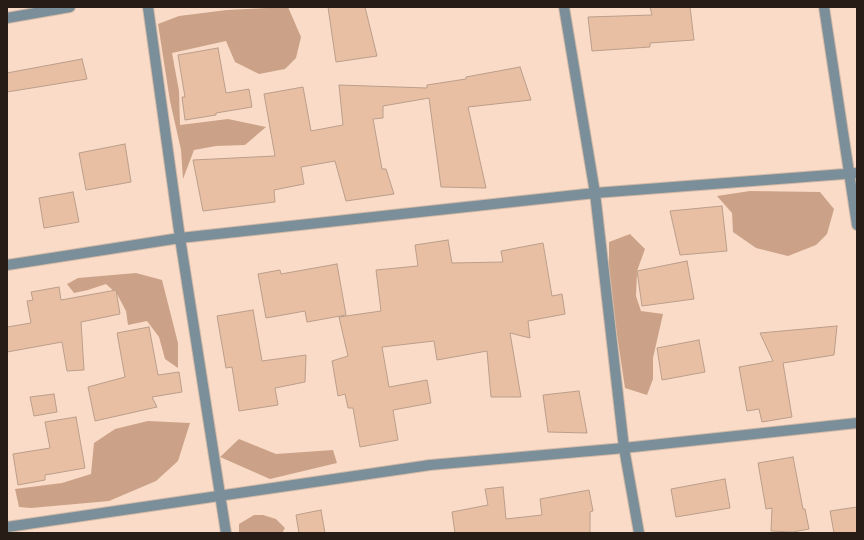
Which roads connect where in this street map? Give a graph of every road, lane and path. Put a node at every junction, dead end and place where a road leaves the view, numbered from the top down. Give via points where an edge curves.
1 (70, 7) edge
2 (148, 7) edge
3 (564, 7) edge
4 (824, 7) edge
5 (7, 18) edge
6 (853, 173) edge
7 (595, 193) junction
8 (857, 225) edge
9 (180, 238) junction
10 (7, 265) edge
11 (857, 423) edge
12 (624, 448) junction
13 (220, 496) junction
14 (7, 528) edge
15 (226, 533) edge
16 (639, 533) edge

1 - 5 street
2 - 9 street
3 - 7 street
4 - 6 street
6 - 7 street
6 - 8 street
7 - 9 street
7 - 12 street
9 - 10 street
9 - 13 street
11 - 12 street
12 - 13 street via 430,465
12 - 16 street
13 - 14 street
13 - 15 street

